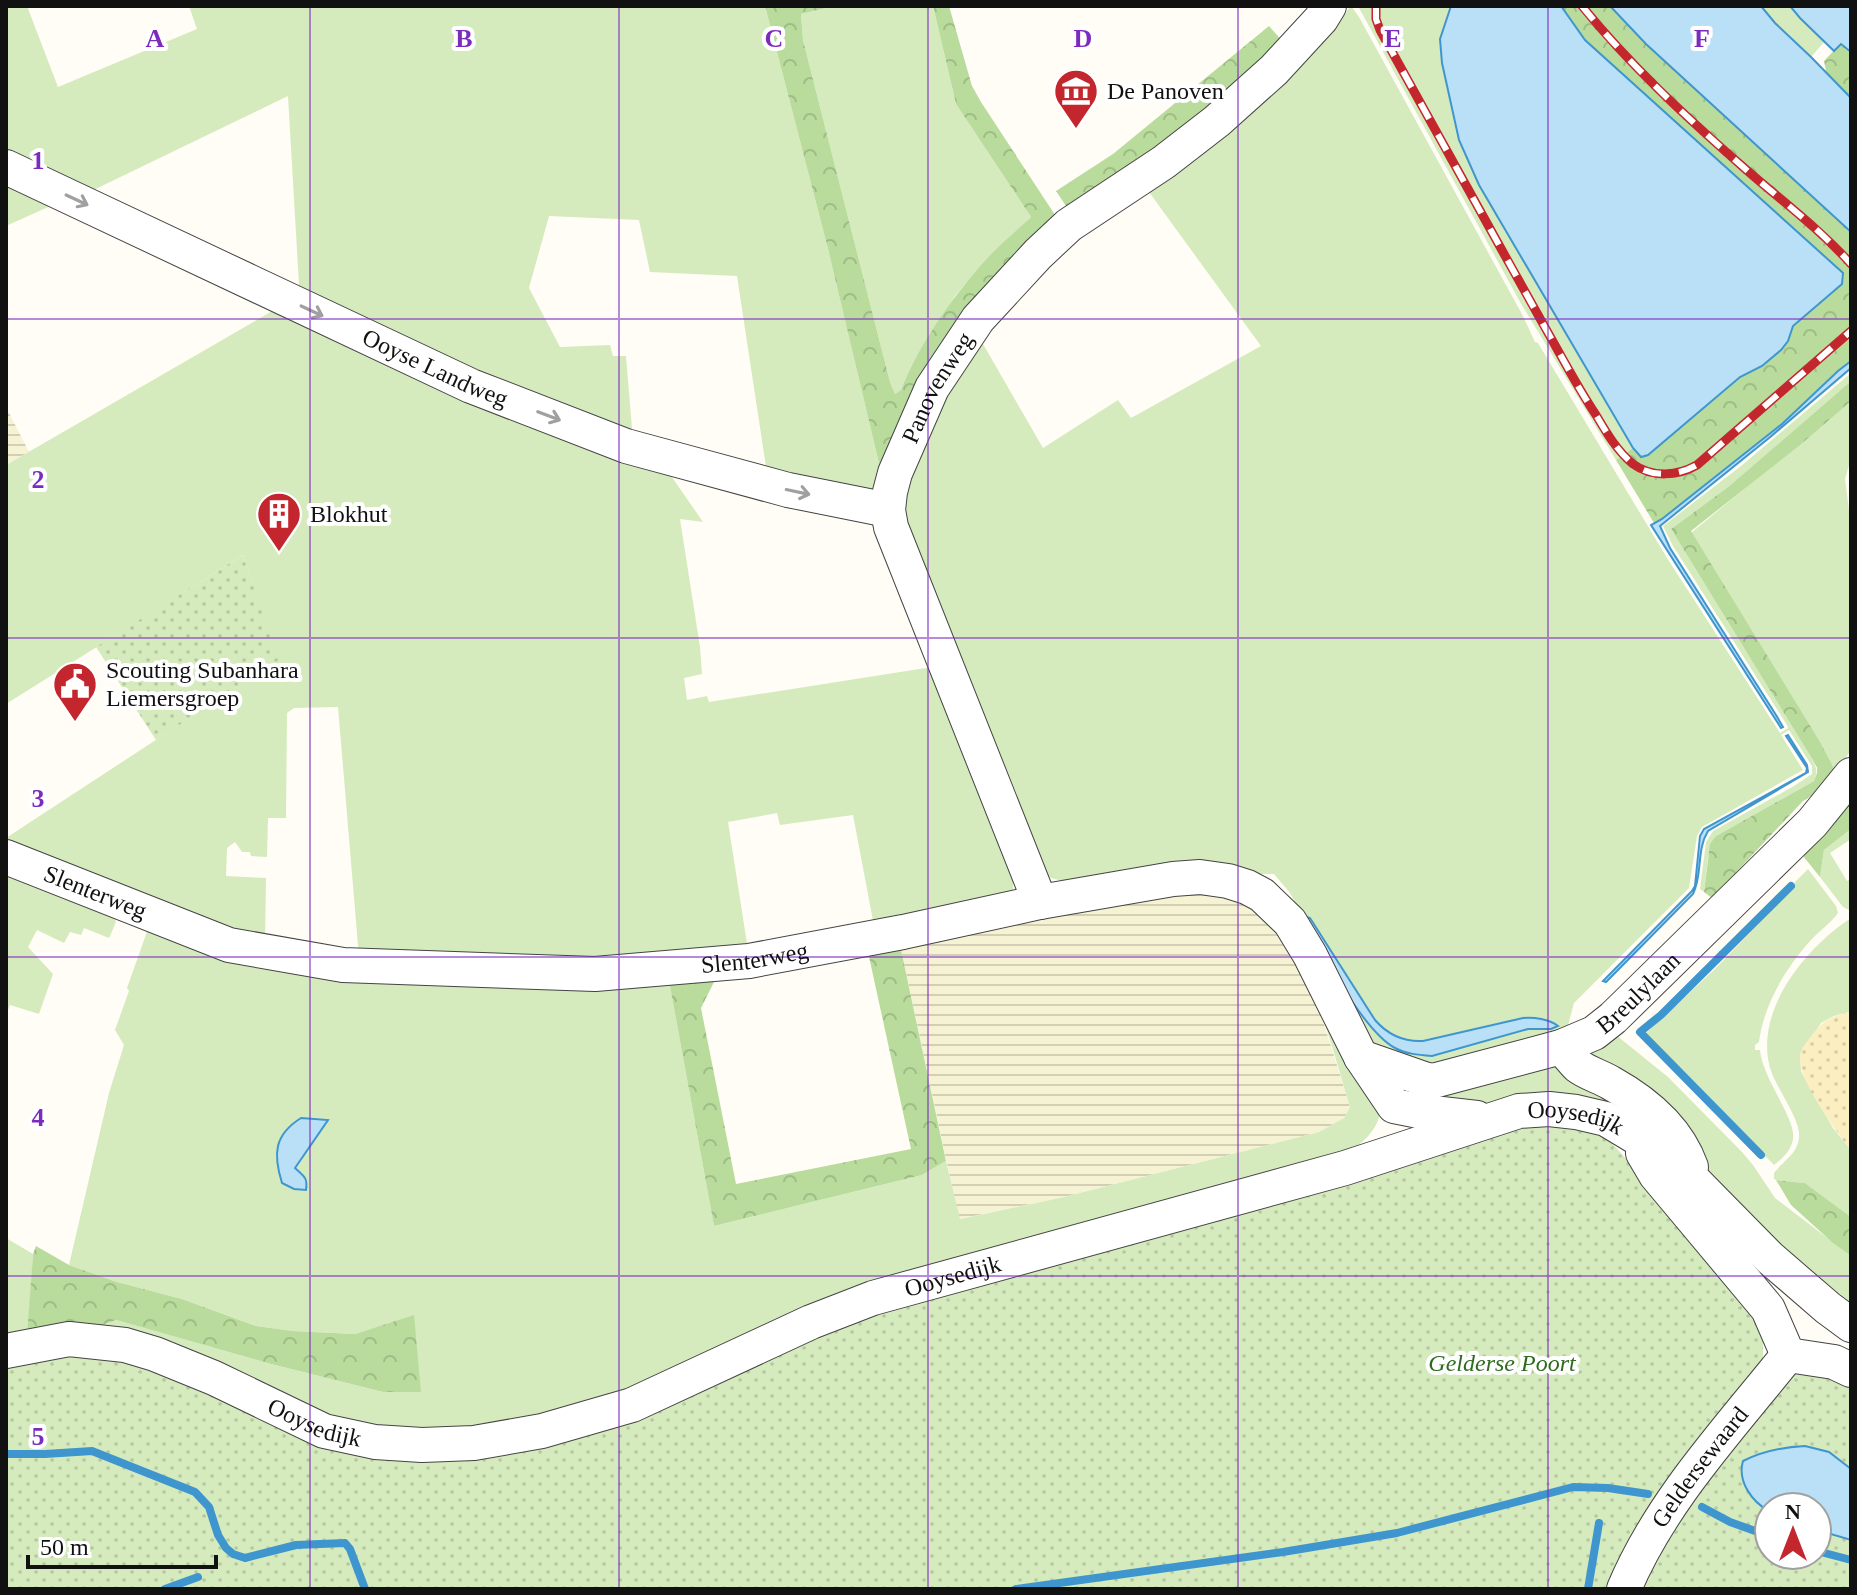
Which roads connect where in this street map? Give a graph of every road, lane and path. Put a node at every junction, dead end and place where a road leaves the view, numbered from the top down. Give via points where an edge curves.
1 (1329, 6) edge
2 (6, 167) edge
3 (888, 510) junction
4 (1851, 775) edge
5 (6, 857) edge
6 (1040, 902) junction
7 (1561, 1047) junction
8 (1361, 1057) junction
9 (1394, 1106) junction
10 (1489, 1120) junction
11 (1633, 1135) junction
12 (1345, 1168) junction
13 (1696, 1183) junction
14 (1851, 1325) edge
15 (6, 1351) edge
16 (1788, 1355) junction
17 (1851, 1370) edge
18 (1624, 1589) edge

1 - 3 street, Panovenweg via 1274,70 1217,121 1069,225 978,319 932,388 895,473
2 -> 3 street, Ooyse Landweg via 471,386 626,446 788,490
3 - 6 street, Panovenweg
4 - 7 street, Breulylaan via 1812,823 1613,1018
5 - 6 street, Slenterweg via 229,945 343,965 595,974 734,962
6 - 8 street, Slenterweg via 1200,877 1247,887 1290,922
7 - 8 street, Breulylaan via 1433,1081
7 - 13 street via 1580,1067 1654,1113 1686,1154
8 - 9 street, Slenterweg
9 - 10 street
9 - 12 street
10 - 11 street, Ooysedijk via 1549,1109 1606,1119
10 - 12 street, Ooysedijk
11 - 13 street, Ooysedijk
11 - 16 street via 1656,1175 1768,1309
12 - 15 street, Ooysedijk via 873,1298 632,1405 542,1431 474,1443 375,1442 324,1431 214,1378 125,1345 69,1339
13 - 14 street, Ooysedijk via 1770,1258
16 - 17 street
16 - 18 street, Geldersewaard via 1676,1497

